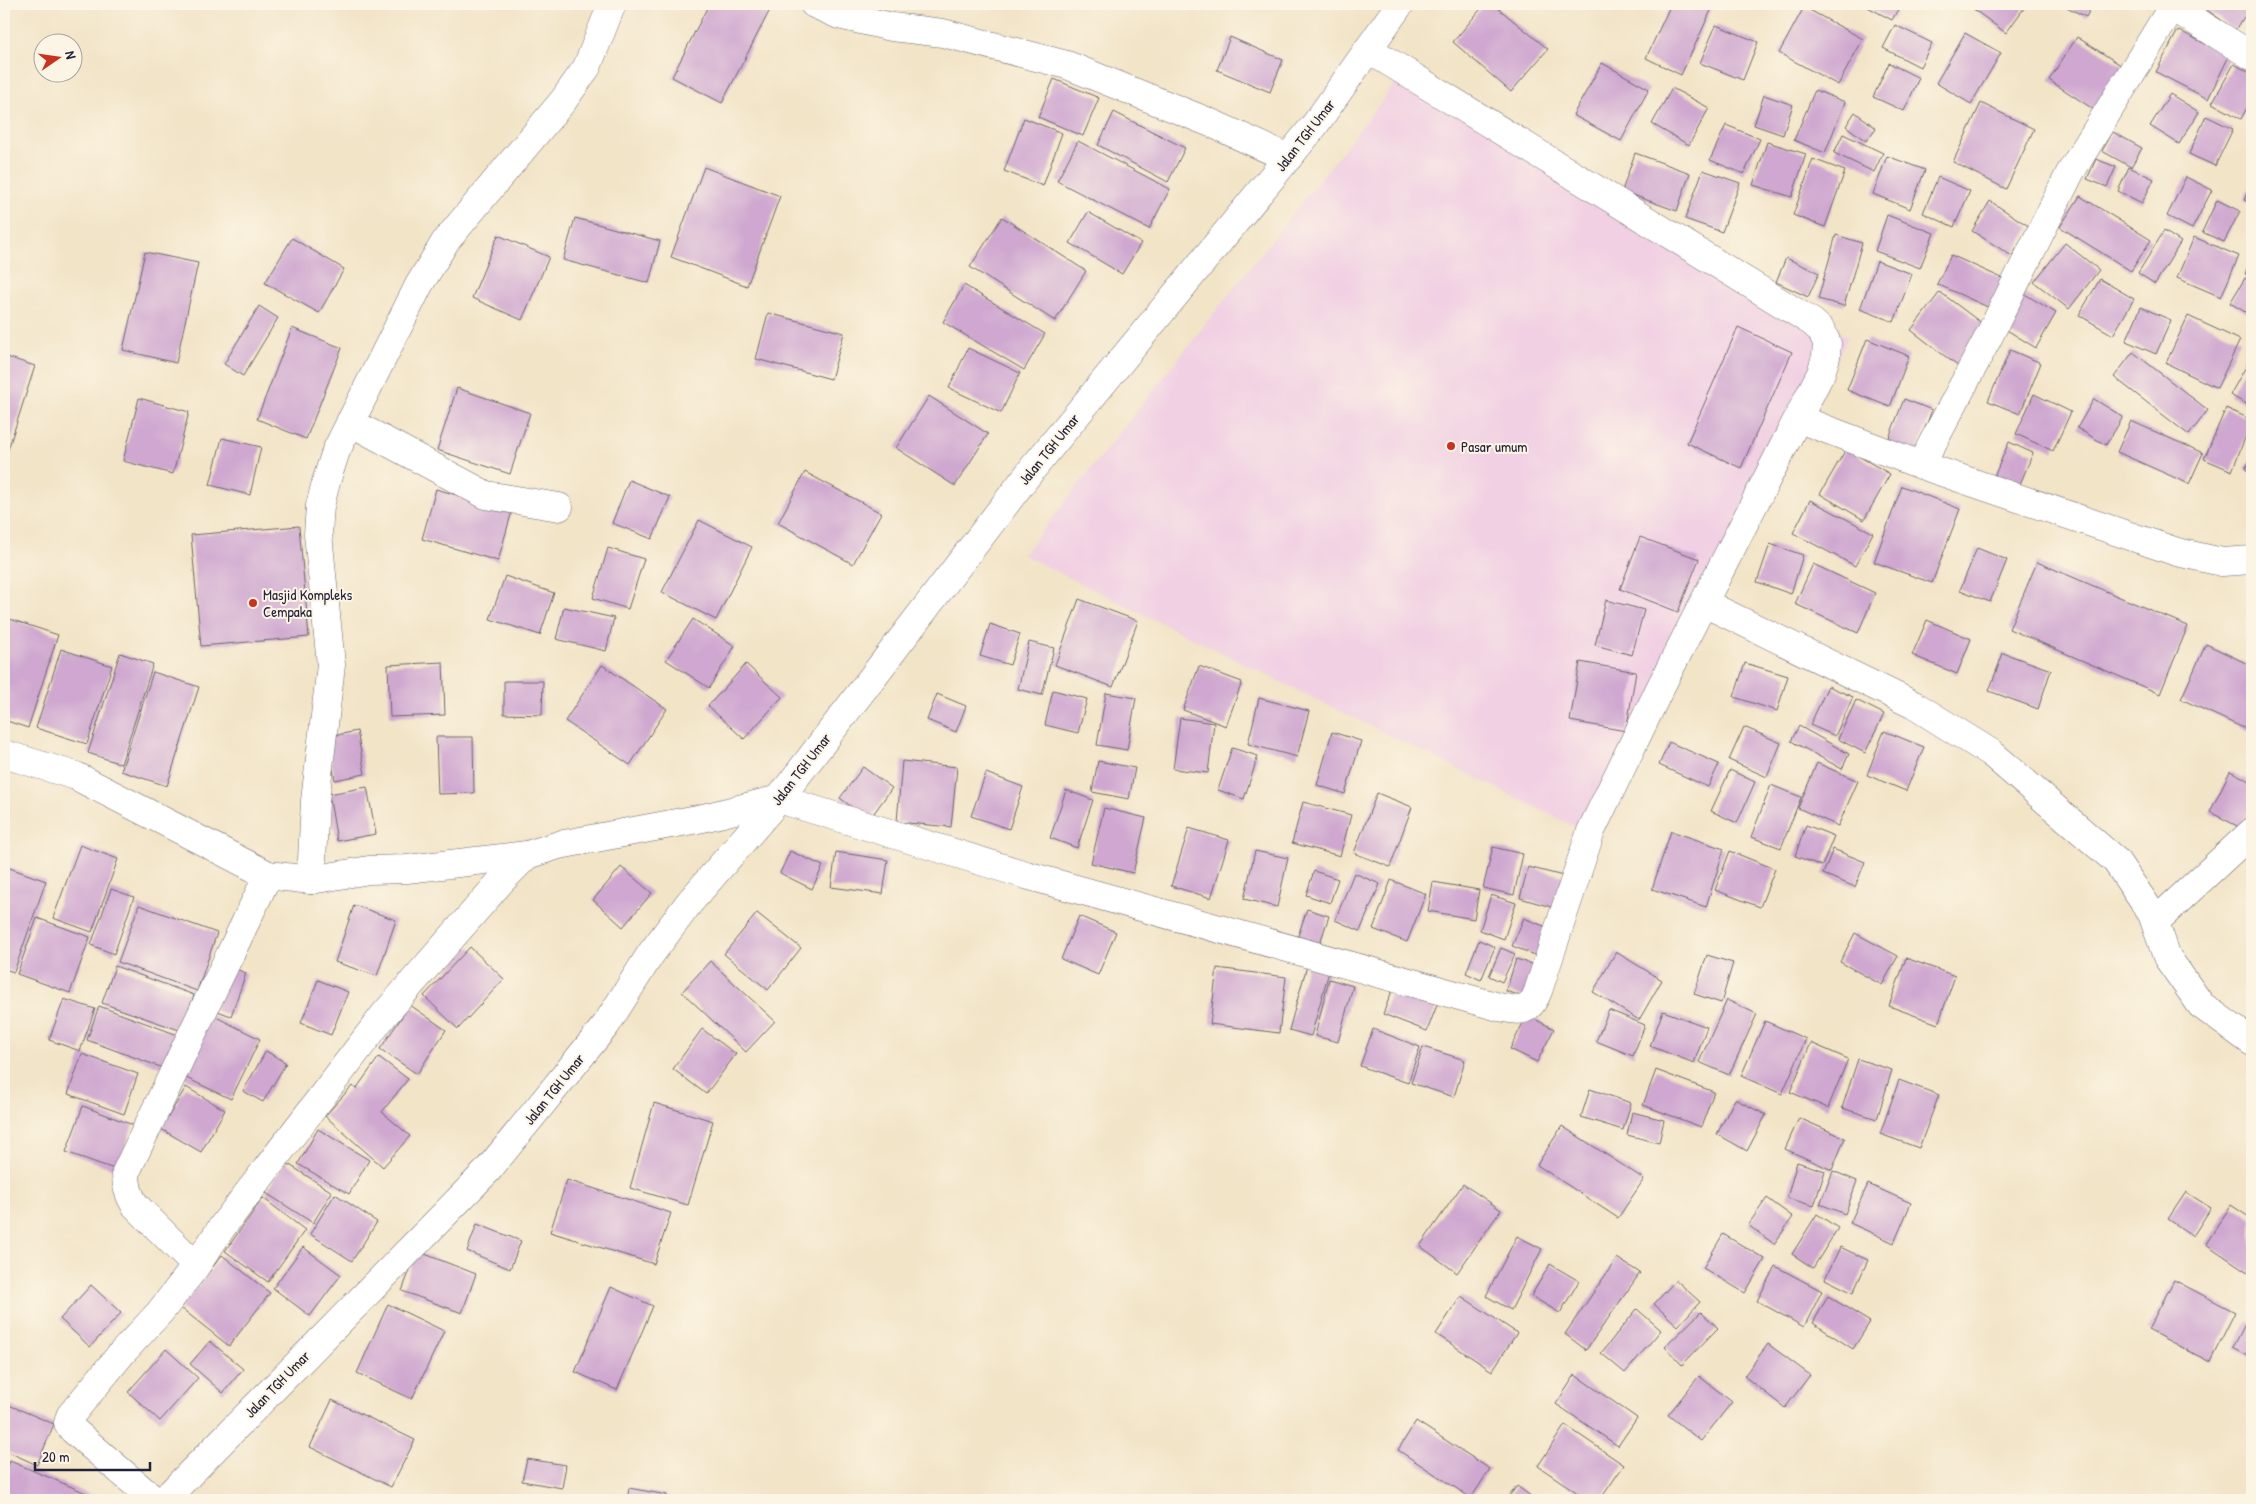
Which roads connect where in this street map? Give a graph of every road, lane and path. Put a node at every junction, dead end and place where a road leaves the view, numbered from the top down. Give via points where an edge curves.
1 (612, 4) edge
2 (814, 4) edge
3 (1400, 4) edge
4 (2171, 5) edge
5 (1368, 49) junction
6 (2252, 56) edge
7 (1288, 158) junction
8 (1799, 419) junction
9 (350, 422) junction
10 (1921, 465) junction
11 (558, 507) dead end
12 (2252, 560) edge
13 (1704, 604) junction
14 (4, 754) edge
15 (778, 799) junction
16 (2252, 832) edge
17 (527, 855) junction
18 (268, 875) junction
19 (311, 880) junction
20 (2149, 910) junction
21 (2252, 1042) edge
22 (196, 1266) junction
23 (154, 1500) edge
24 (164, 1500) edge

1 - 9 street via 587,67 563,101 444,242 414,293
2 - 7 street via 839,15 892,27 943,33 1067,65
3 - 5 street, Jalan TGH Umar
4 - 6 street
4 - 10 street via 2070,173
5 - 7 street, Jalan TGH Umar
5 - 8 street via 1812,322 1821,330 1827,343 1826,357
7 - 15 street, Jalan TGH Umar via 1033,468
8 - 10 street
8 - 13 street
9 - 11 street via 486,495
9 - 19 street via 334,459 320,506 319,543 331,665 315,801
10 - 12 street via 2177,552 2222,562
13 - 15 street via 1591,831 1534,1001 1524,1010 1499,1007 1026,875
13 - 20 street via 1914,705 1991,753 2116,862
14 - 18 street via 76,776
15 - 17 street via 703,818 559,845
15 - 24 street, Jalan TGH Umar via 689,903 650,955 606,1025 488,1170
16 - 20 street
17 - 19 street via 407,869 369,870
17 - 22 street via 384,1015 222,1227
18 - 19 street
18 - 22 street via 126,1172 129,1196
20 - 21 street via 2167,957 2202,1005
22 - 23 street via 80,1402 68,1423

